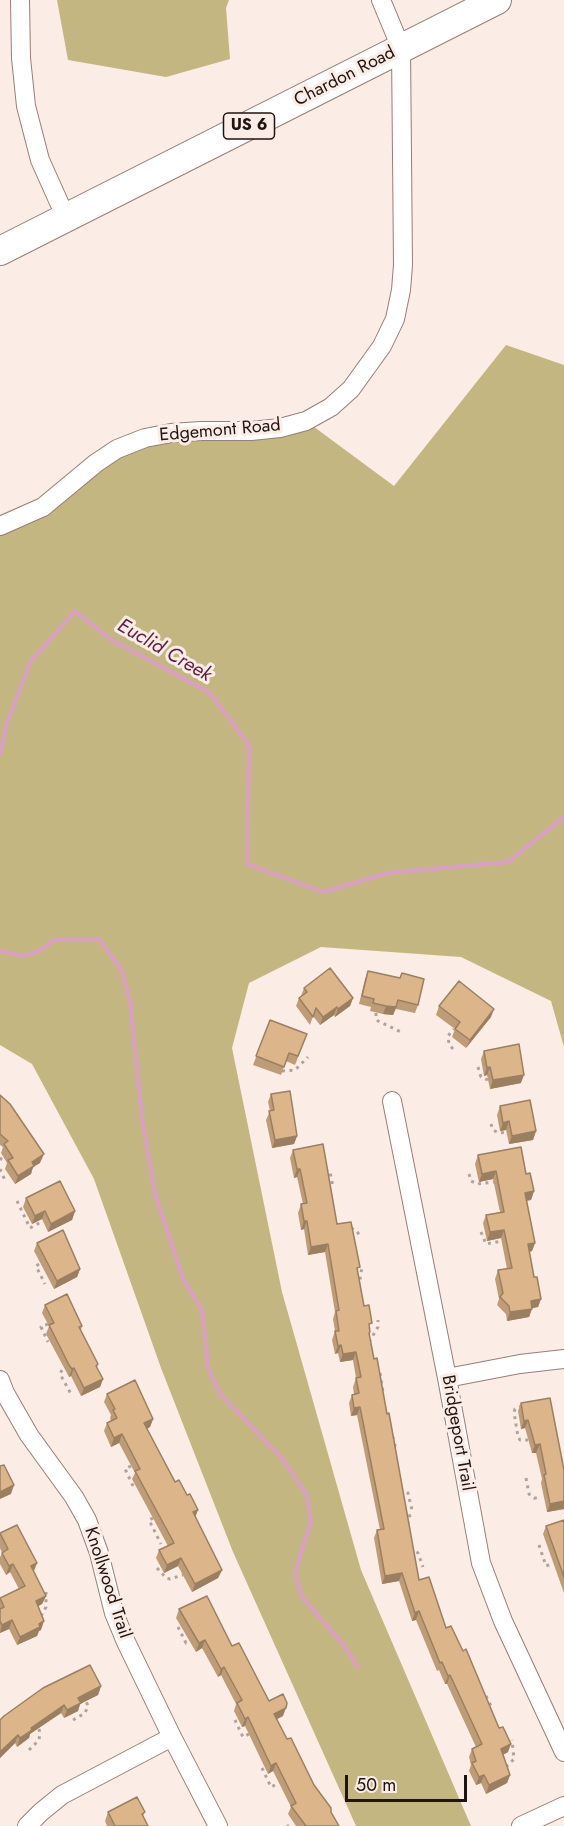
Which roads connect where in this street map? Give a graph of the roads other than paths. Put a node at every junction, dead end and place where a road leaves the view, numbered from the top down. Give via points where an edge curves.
1 (20, 0) edge
2 (381, 0) edge
3 (497, 0) edge
4 (401, 48) junction
5 (66, 218) junction
6 (0, 251) edge
7 (0, 526) edge
8 (392, 1101) dead end
9 (564, 1359) edge
10 (447, 1378) junction
11 (2, 1390) edge
12 (172, 1737) junction
13 (564, 1752) edge
14 (564, 1806) edge
15 (27, 1826) edge
16 (218, 1826) edge
17 (521, 1826) edge

1 - 5 street via 26,106 40,160
2 - 4 street
3 - 4 main road, Chardon Road / US 6
4 - 5 main road, Chardon Road / US 6
4 - 7 street, Edgemont Road via 401,290 395,319 382,346 351,389 332,407 306,421 280,428 171,433 117,449 43,507
5 - 6 main road, Chardon Road / US 6
8 - 10 street, Bridgeport Trail
9 - 10 street
10 - 13 street, Bridgeport Trail via 481,1563 503,1621
11 - 12 street, Knollwood Trail via 87,1520 114,1613
12 - 15 street via 62,1795
12 - 16 street, Knollwood Trail
14 - 17 street

